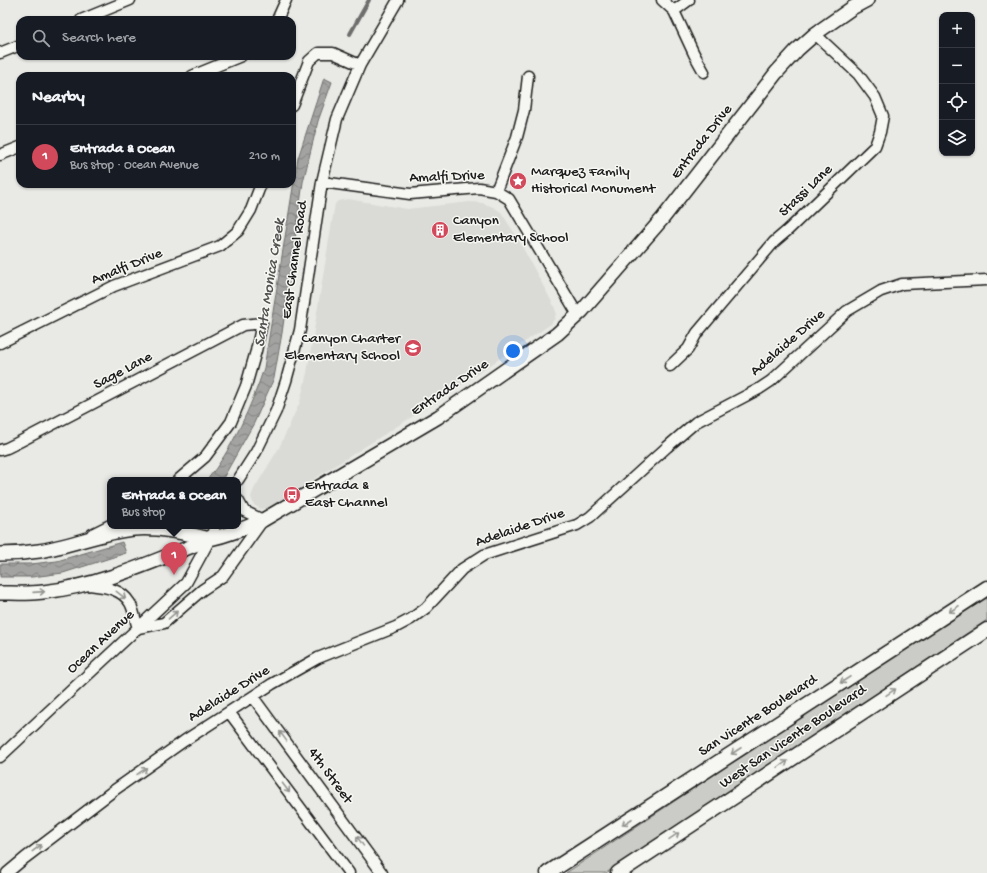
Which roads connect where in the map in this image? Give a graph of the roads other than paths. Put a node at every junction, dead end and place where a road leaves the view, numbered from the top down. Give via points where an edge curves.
1 (130, 0) edge
2 (286, 0) edge
3 (398, 0) edge
4 (662, 0) edge
5 (689, 0) edge
6 (867, 0) edge
7 (674, 11) junction
8 (91, 16) edge
9 (279, 16) edge
10 (815, 34) junction
11 (16, 47) edge
12 (0, 53) edge
13 (231, 60) edge
14 (360, 64) junction
15 (202, 72) edge
16 (704, 72) dead end
17 (528, 76) dead end
18 (296, 95) edge
19 (16, 149) edge
20 (0, 155) edge
21 (322, 182) junction
22 (259, 188) edge
23 (496, 191) junction
24 (987, 280) edge
25 (578, 315) junction
26 (0, 343) edge
27 (670, 366) dead end
28 (0, 450) edge
29 (182, 477) edge
30 (240, 477) edge
31 (241, 506) edge
32 (263, 520) junction
33 (107, 527) edge
34 (176, 529) edge
35 (214, 529) edge
36 (210, 539) junction
37 (77, 542) junction
38 (0, 554) edge
39 (85, 584) junction
40 (987, 588) edge
41 (0, 593) edge
42 (138, 628) junction
43 (987, 630) edge
44 (253, 697) junction
45 (228, 712) junction
46 (0, 757) edge
47 (7, 873) edge
48 (349, 873) edge
49 (382, 873) edge
50 (548, 873) edge
51 (618, 873) edge

1 - 8 street
2 - 9 street
3 - 14 street, East Channel Road
4 - 7 street
5 - 7 street
6 - 10 street, Entrada Drive
7 - 16 street
10 - 25 street, Entrada Drive via 776,74 663,218
10 - 27 street, Stassi Lane via 858,74 875,97 883,116 875,146 774,242 697,333 688,349
11 - 12 street
13 - 15 street
14 - 18 street via 333,53 318,53 309,61
14 - 21 street, East Channel Road via 337,119
17 - 23 street via 524,110 517,137
19 - 20 street
21 - 23 street, Amalfi Drive via 410,194 479,188
21 - 30 street, East Channel Road via 300,330 286,381 276,411 260,445
22 - 26 street, Amalfi Drive via 251,210 238,231 220,246 114,286
23 - 25 street, Amalfi Drive via 509,199
24 - 44 street, Adelaide Drive via 902,284 881,291 847,311 771,381 696,422 590,517 577,525 473,561 462,569 426,608 411,619 318,658
25 - 32 street, Entrada Drive via 557,334 438,417
28 - 29 street, Sage Lane via 243,325 262,324 246,386 231,422 205,457
31 - 32 street via 244,511
32 - 36 street, Entrada Drive via 225,536
42 -> 32 street via 164,623 202,590 223,576
33 - 37 street
34 - 36 street
34 - 37 street via 134,529
35 - 36 street
36 - 39 street, Entrada Drive via 119,574
36 - 42 street, Ocean Avenue via 186,583
37 - 38 street via 41,551
41 -> 39 street, Entrada Drive via 42,592
39 -> 42 street via 108,588 124,596 130,604
40 -> 50 main road, San Vicente Boulevard
42 - 46 street, Ocean Avenue
51 -> 43 main road, West San Vicente Boulevard
44 - 45 street, Adelaide Drive
49 -> 44 street, 4th Street
47 -> 45 street, Adelaide Drive via 113,791
45 -> 48 street

